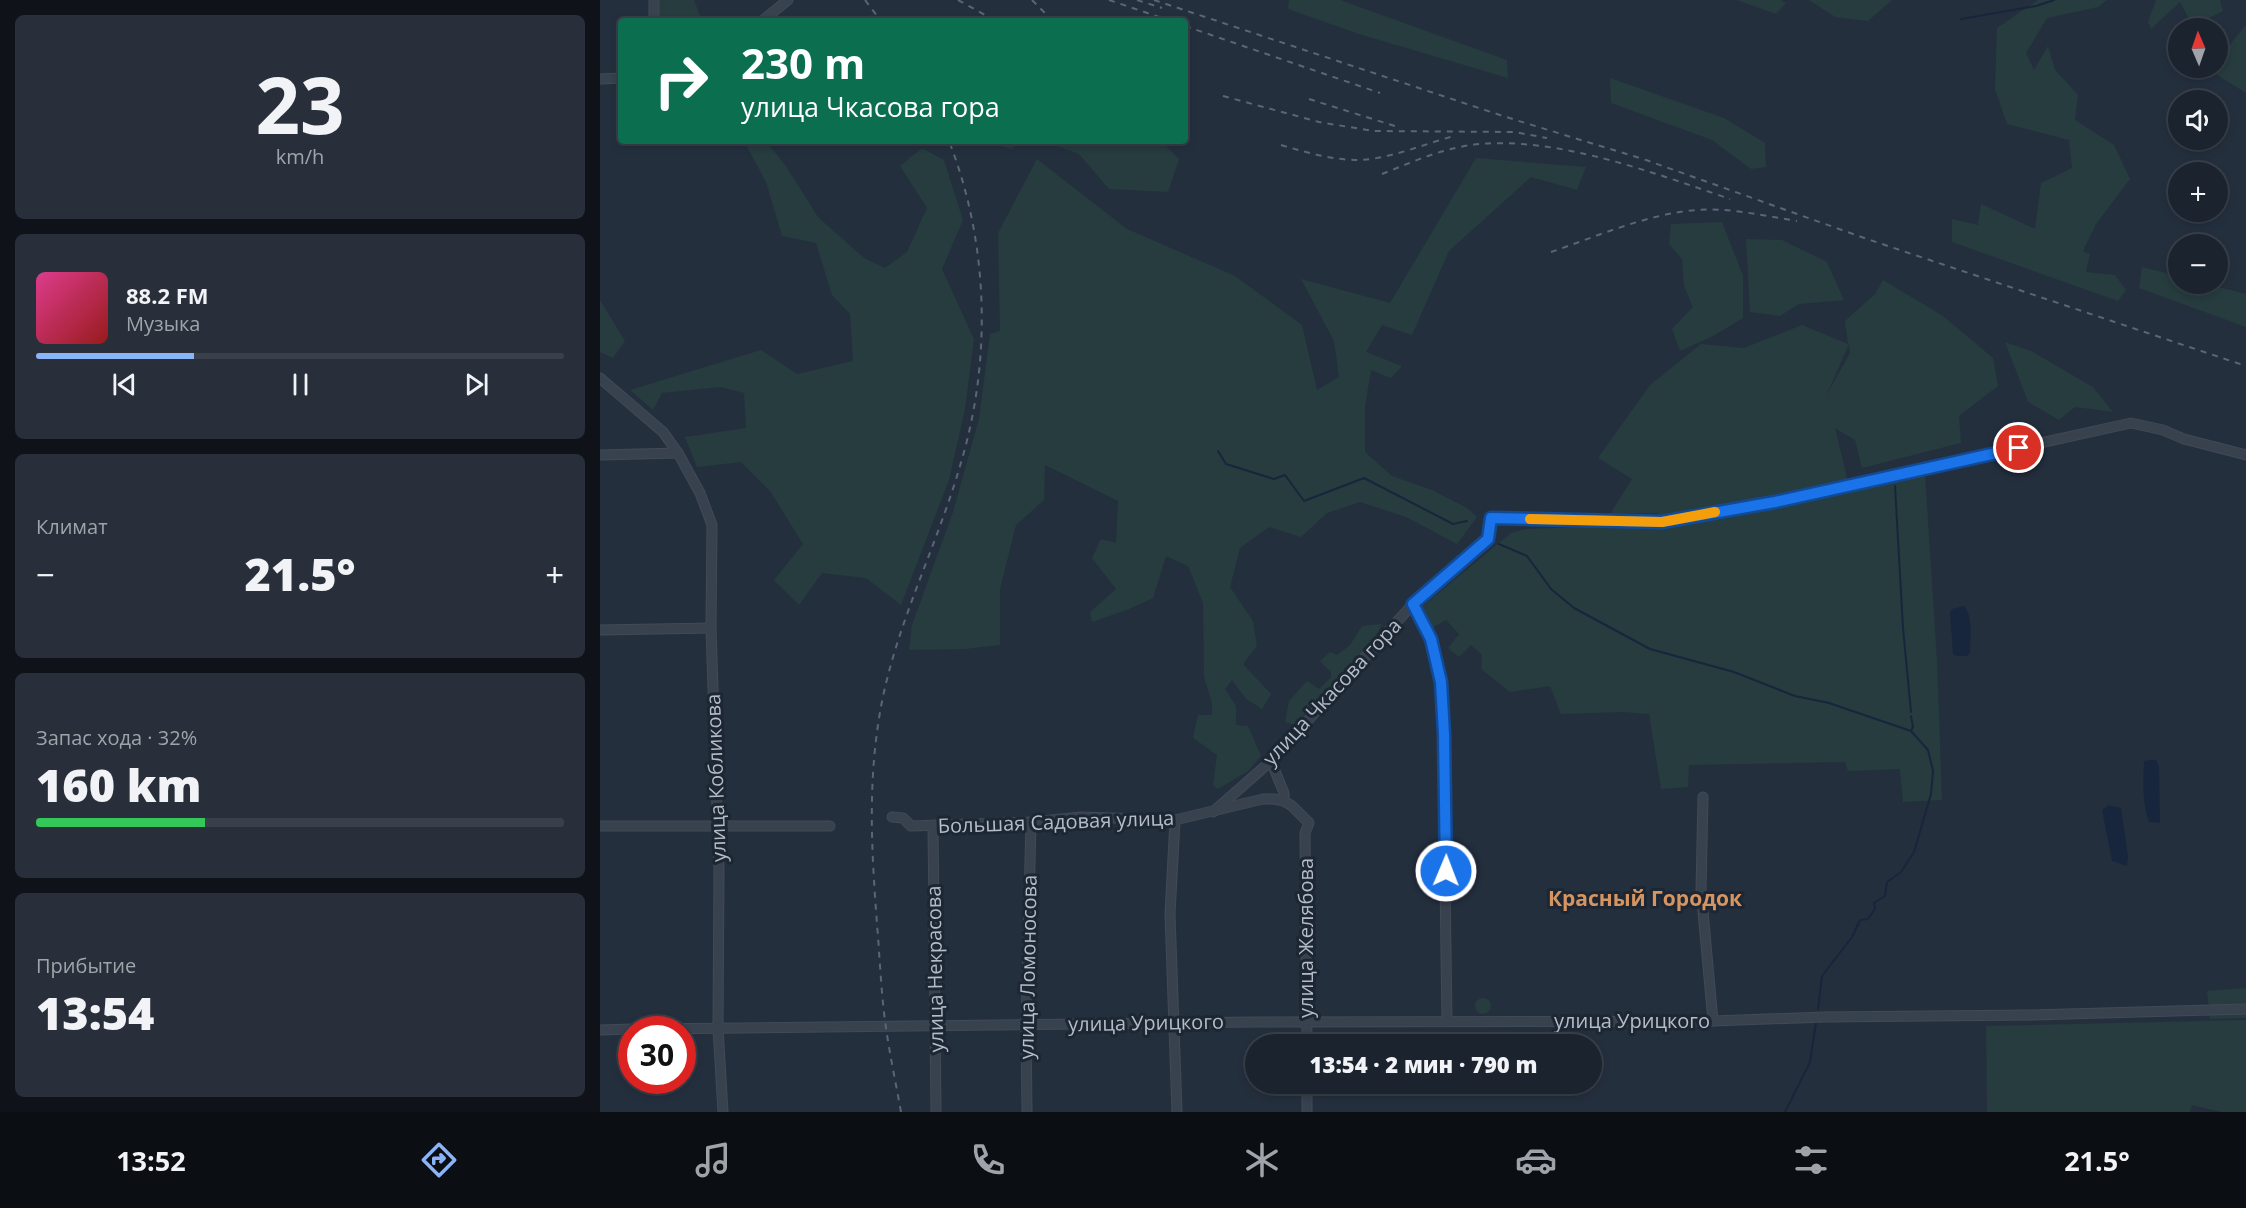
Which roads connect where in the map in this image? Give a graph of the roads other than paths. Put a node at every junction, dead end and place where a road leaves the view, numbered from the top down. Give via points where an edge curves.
1 (654, 0) edge
2 (788, 0) edge
3 (654, 18) edge
4 (766, 18) edge
5 (618, 78) edge
6 (600, 79) edge
7 (600, 378) edge
8 (678, 453) junction
9 (600, 455) edge
10 (2246, 455) edge
11 (1413, 604) junction
12 (711, 628) junction
13 (600, 630) edge
14 (1271, 760) junction
15 (1702, 797) dead end
16 (1284, 801) junction
17 (1213, 812) junction
18 (892, 818) dead end
19 (1175, 820) junction
20 (1031, 822) junction
21 (717, 825) junction
22 (933, 825) junction
23 (600, 826) edge
24 (830, 826) dead end
25 (2246, 1009) edge
26 (1447, 1021) junction
27 (1713, 1021) junction
28 (1307, 1022) junction
29 (936, 1024) junction
30 (1026, 1024) junction
31 (1175, 1024) junction
32 (696, 1028) edge
33 (718, 1028) junction
34 (600, 1029) edge
35 (618, 1029) edge
36 (1307, 1034) edge
37 (1307, 1094) edge
38 (723, 1112) edge
39 (936, 1112) edge
40 (1027, 1112) edge
41 (1177, 1112) edge
42 (1307, 1112) edge

1 - 3 street
2 - 4 street
5 - 6 street
7 - 8 street, улица Кобликова via 663,432
8 - 9 street
8 - 12 street, улица Кобликова via 712,525
10 - 11 street, улица Чкасова гора via 2131,423 1775,502 1662,522 1491,518 1488,539
11 - 14 street, улица Чкасова гора
11 - 26 street via 1431,639 1441,682 1447,847
12 - 13 street
12 - 21 street, улица Кобликова
14 - 16 street
14 - 17 street, улица Чкасова гора
15 - 27 street via 1701,890
16 - 17 street, Большая Садовая улица via 1263,800
16 - 28 street, улица Желябова via 1309,823 1305,833
17 - 19 street, Большая Садовая улица
18 - 22 street, Большая Садовая улица via 903,818 911,826
19 - 20 street, Большая Садовая улица via 1081,817
19 - 31 street via 1170,914
20 - 22 street, Большая Садовая улица
20 - 30 street, улица Ломоносова
21 - 23 street
21 - 24 street
21 - 33 street, улица Кобликова
22 - 29 street, улица Некрасова
25 - 27 street, улица Урицкого
26 - 27 street, улица Урицкого
26 - 28 street, улица Урицкого
28 - 31 street, улица Урицкого
28 - 36 street, улица Желябова
29 - 30 street, улица Урицкого
29 - 33 street, улица Урицкого
29 - 39 street, улица Некрасова
30 - 31 street, улица Урицкого
30 - 40 street, улица Ломоносова
31 - 41 street
32 - 33 street, улица Урицкого
33 - 38 street, улица Кобликова
34 - 35 street
37 - 42 street

